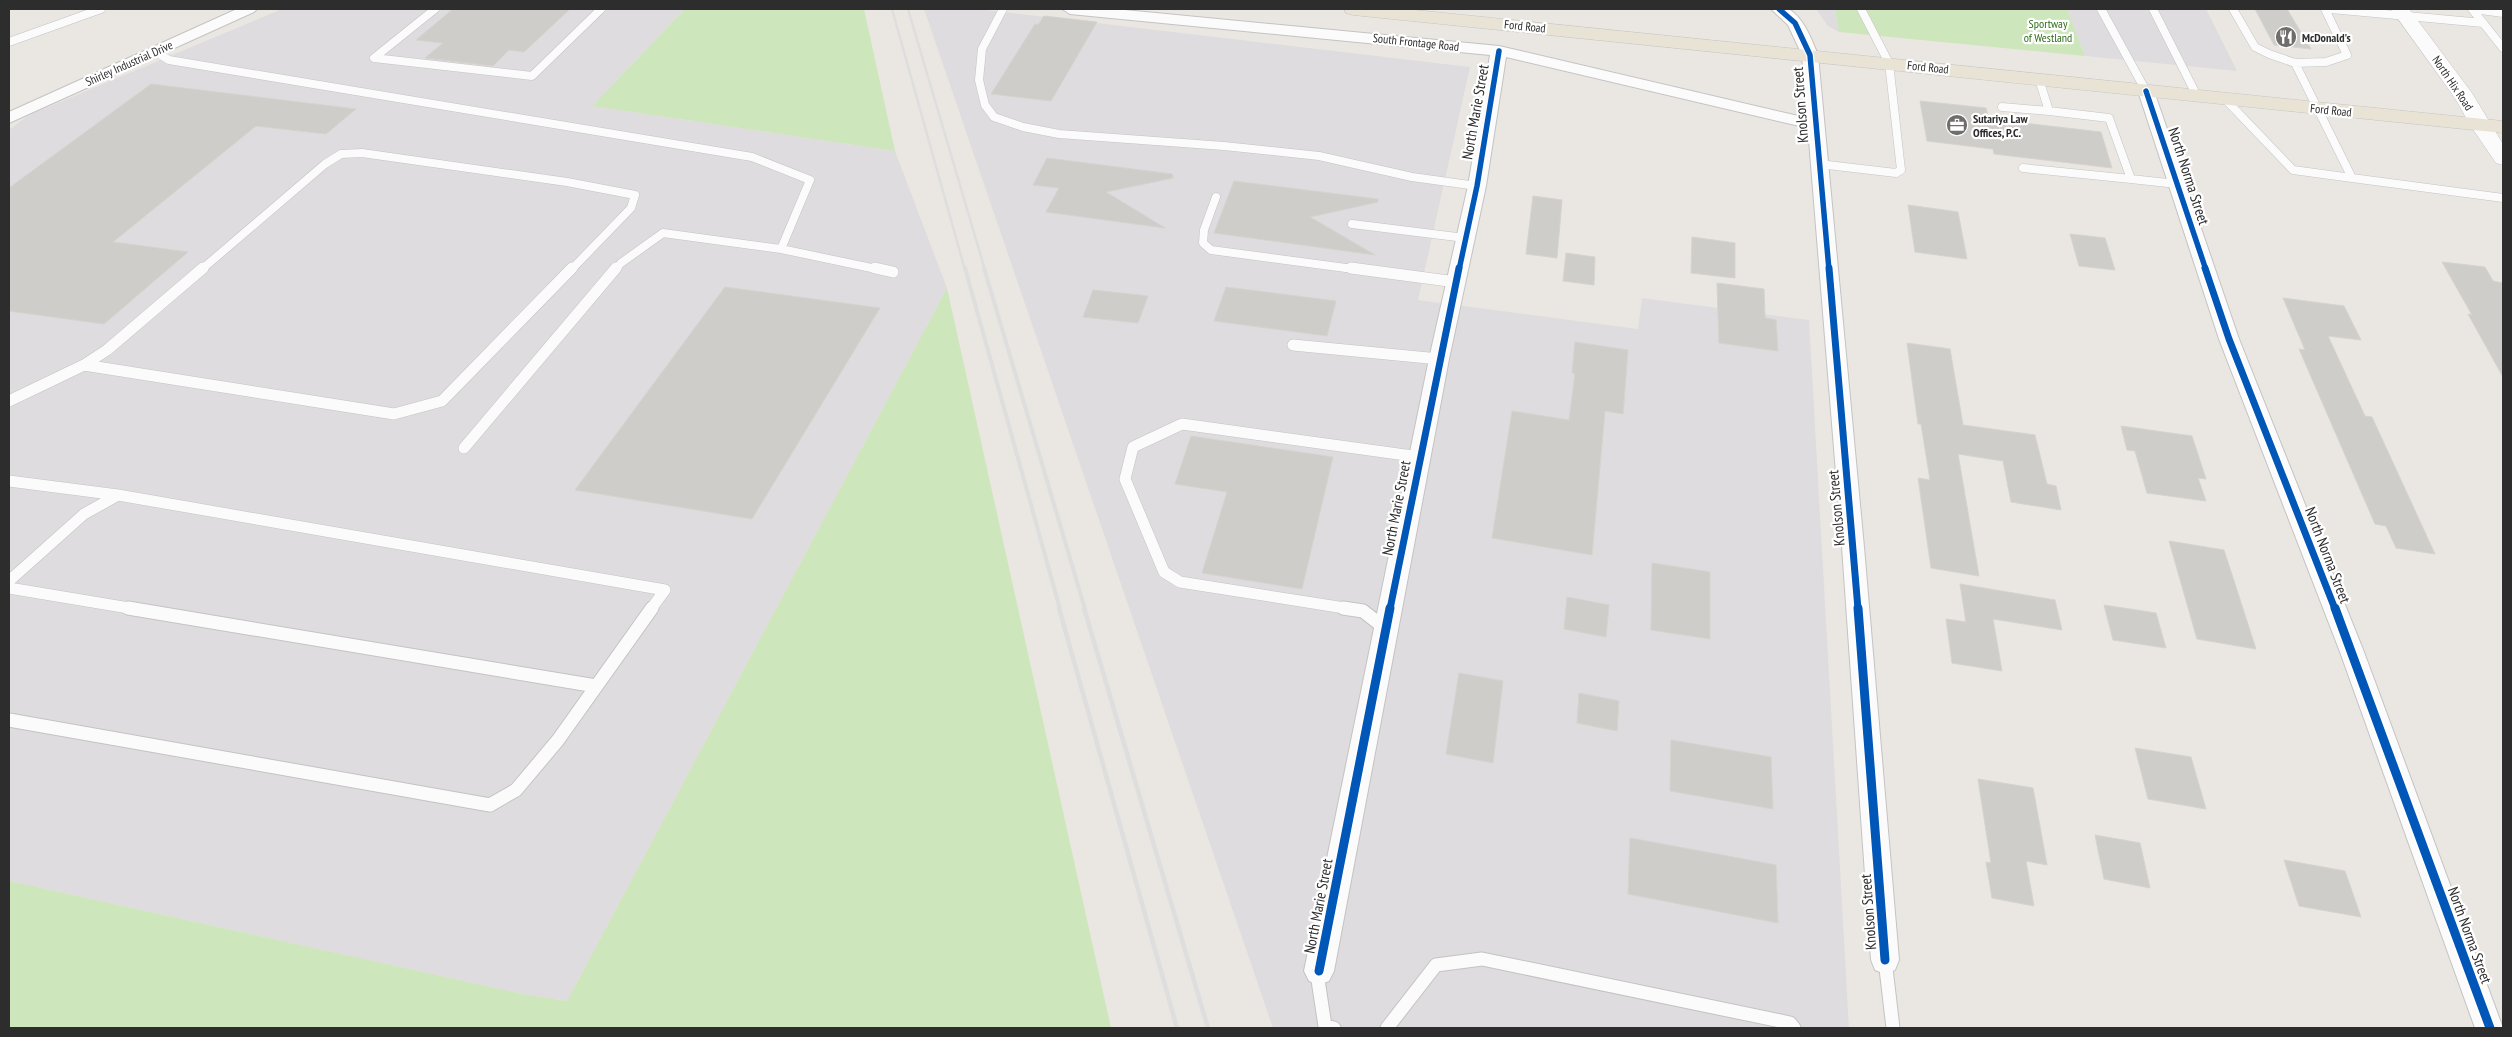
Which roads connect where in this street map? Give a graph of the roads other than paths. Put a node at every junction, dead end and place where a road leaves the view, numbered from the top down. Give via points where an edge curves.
1 (101, 9) edge
2 (249, 9) edge
3 (435, 9) edge
4 (600, 9) edge
5 (1003, 9) edge
6 (1070, 9) edge
7 (1256, 9) edge
8 (1779, 9) edge
9 (1862, 9) edge
10 (2101, 9) edge
11 (2153, 9) edge
12 (2234, 9) edge
13 (2325, 9) edge
14 (2331, 9) edge
15 (2472, 9) edge
16 (1360, 10) edge
17 (2403, 12) edge
18 (2503, 13) edge
19 (2483, 23) junction
20 (1249, 25) junction
21 (9, 42) edge
22 (2503, 48) edge
23 (1499, 51) junction
24 (154, 52) junction
25 (1810, 54) junction
26 (1889, 63) junction
27 (2295, 63) junction
28 (2039, 79) junction
29 (2146, 91) junction
30 (2198, 96) junction
31 (2225, 99) junction
32 (2002, 107) dead end
33 (2319, 108) junction
34 (2049, 111) junction
35 (9, 118) edge
36 (1815, 125) junction
37 (2480, 125) junction
38 (2503, 127) edge
39 (2503, 159) edge
40 (1819, 164) junction
41 (2023, 168) dead end
42 (2352, 178) junction
43 (2130, 179) junction
44 (2177, 184) junction
45 (1477, 186) junction
46 (1216, 197) dead end
47 (2503, 198) edge
48 (1352, 224) dead end
49 (1465, 238) junction
50 (781, 249) junction
51 (893, 272) dead end
52 (1456, 282) junction
53 (1293, 345) dead end
54 (1439, 359) junction
55 (84, 365) junction
56 (9, 401) edge
57 (464, 448) dead end
58 (1420, 457) junction
59 (9, 481) edge
60 (118, 495) junction
61 (9, 582) edge
62 (9, 588) edge
63 (1386, 629) junction
64 (596, 686) junction
65 (9, 720) edge
66 (1885, 960) joint
67 (1319, 971) joint
68 (1334, 1028) edge
69 (1387, 1028) edge
70 (1794, 1028) edge
71 (1893, 1028) edge
72 (2490, 1028) edge

1 - 21 lane
2 - 24 street, Shirley Industrial Drive
3 - 4 lane via 374,58 532,76
5 - 45 lane via 982,50 979,80 985,105 994,117 1059,134 1319,156 1412,177
6 - 20 street, South Frontage Road
7 - 20 street
8 - 25 street via 1796,23
9 - 26 lane
10 - 29 lane
11 - 30 lane
12 - 27 lane via 2256,47
13 - 27 lane via 2347,55 2326,62
14 - 17 lane
15 - 18 lane
15 - 19 lane
16 - 25 main road, Ford Road
17 - 19 lane
17 - 37 street, North Hix Road via 2465,98
19 - 22 lane
20 - 23 street, South Frontage Road
23 - 36 street, South Frontage Road
23 - 45 street, North Marie Street
24 - 35 street, Shirley Industrial Drive
24 - 50 lane via 169,60 752,157 810,180
25 - 26 main road, Ford Road
25 - 36 street, Knolson Street
26 - 28 main road, Ford Road
26 - 40 lane via 1901,170 1896,173
27 - 33 lane
28 - 29 main road, Ford Road
28 - 34 lane
29 - 30 main road, Ford Road
29 - 44 street, North Norma Street
30 - 31 main road, Ford Road
31 - 33 main road, Ford Road
31 - 42 lane via 2293,170
32 - 34 lane
33 - 37 main road, Ford Road
33 - 42 lane
34 - 43 lane via 2109,118
36 - 40 street, Knolson Street
37 - 38 main road, Ford Road
37 - 39 street, North Hix Road
40 - 66 street, Knolson Street
41 - 43 lane
42 - 47 lane
43 - 44 lane
44 - 72 street, North Norma Street via 2229,339 2352,652
45 - 49 street, North Marie Street
46 - 52 lane via 1204,230 1204,243 1211,250
48 - 49 lane
49 - 52 street, North Marie Street
50 - 51 lane
50 - 57 lane via 663,233 621,263
52 - 54 street, North Marie Street
53 - 54 lane
54 - 58 street, North Marie Street
55 - 55 lane via 341,154 362,153 567,182 635,195 631,208 442,401 394,414
55 - 56 lane
58 - 63 street, North Marie Street
58 - 63 lane via 1182,424 1134,447 1125,479 1164,572 1180,582 1363,611
59 - 60 lane
60 - 61 lane via 84,514
60 - 64 lane via 665,590
62 - 64 lane
63 - 67 street, North Marie Street
64 - 65 lane via 558,740 516,790 490,805
66 - 71 lane
67 - 68 lane via 1325,1026
69 - 70 lane via 1436,965 1482,959 1790,1023

